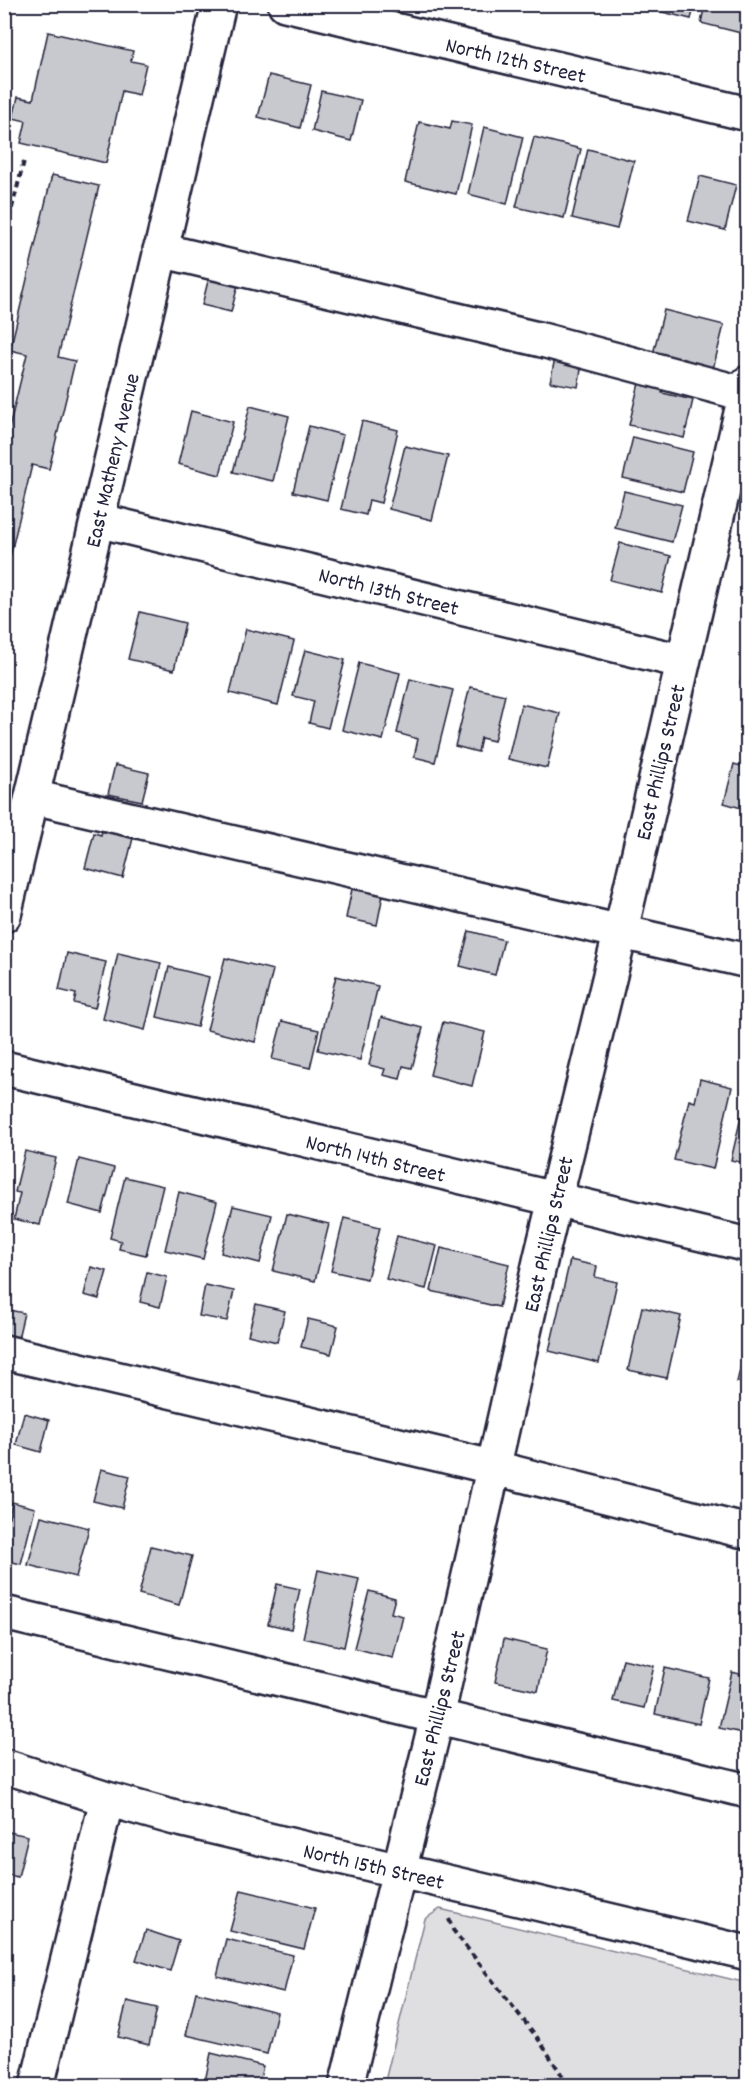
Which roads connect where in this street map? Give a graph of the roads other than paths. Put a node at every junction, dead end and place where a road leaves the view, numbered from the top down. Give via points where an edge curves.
1 (219, 4) edge
2 (285, 4) edge
3 (747, 114) edge
4 (159, 250) junction
5 (746, 389) edge
6 (97, 520) junction
7 (681, 661) junction
8 (33, 797) junction
9 (4, 915) edge
10 (621, 930) junction
11 (747, 961) edge
12 (4, 1068) edge
13 (554, 1200) junction
14 (747, 1245) edge
15 (4, 1352) edge
16 (493, 1468) junction
17 (747, 1532) edge
18 (4, 1613) edge
19 (437, 1717) junction
20 (4, 1766) edge
21 (747, 1791) edge
22 (107, 1799) junction
23 (398, 1871) junction
24 (747, 1953) edge
25 (37, 2085) edge
26 (346, 2085) edge

1 - 4 street, East Matheny Avenue
2 - 3 street, North 12th Street
4 - 5 street
4 - 6 street, East Matheny Avenue
5 - 7 street, East Phillips Street
6 - 7 street, North 13th Street
6 - 8 street, East Matheny Avenue
7 - 10 street, East Phillips Street
8 - 9 street, East Matheny Avenue
8 - 10 street
10 - 11 street
10 - 13 street, East Phillips Street
12 - 13 street, North 14th Street
13 - 14 street, North 14th Street
13 - 16 street, East Phillips Street
15 - 16 street
16 - 17 street
16 - 19 street, East Phillips Street
18 - 19 street
19 - 21 street
19 - 23 street, East Phillips Street
20 - 22 street, North 15th Street
22 - 23 street, North 15th Street
22 - 25 street
23 - 24 street, North 15th Street
23 - 26 street, East Phillips Street

